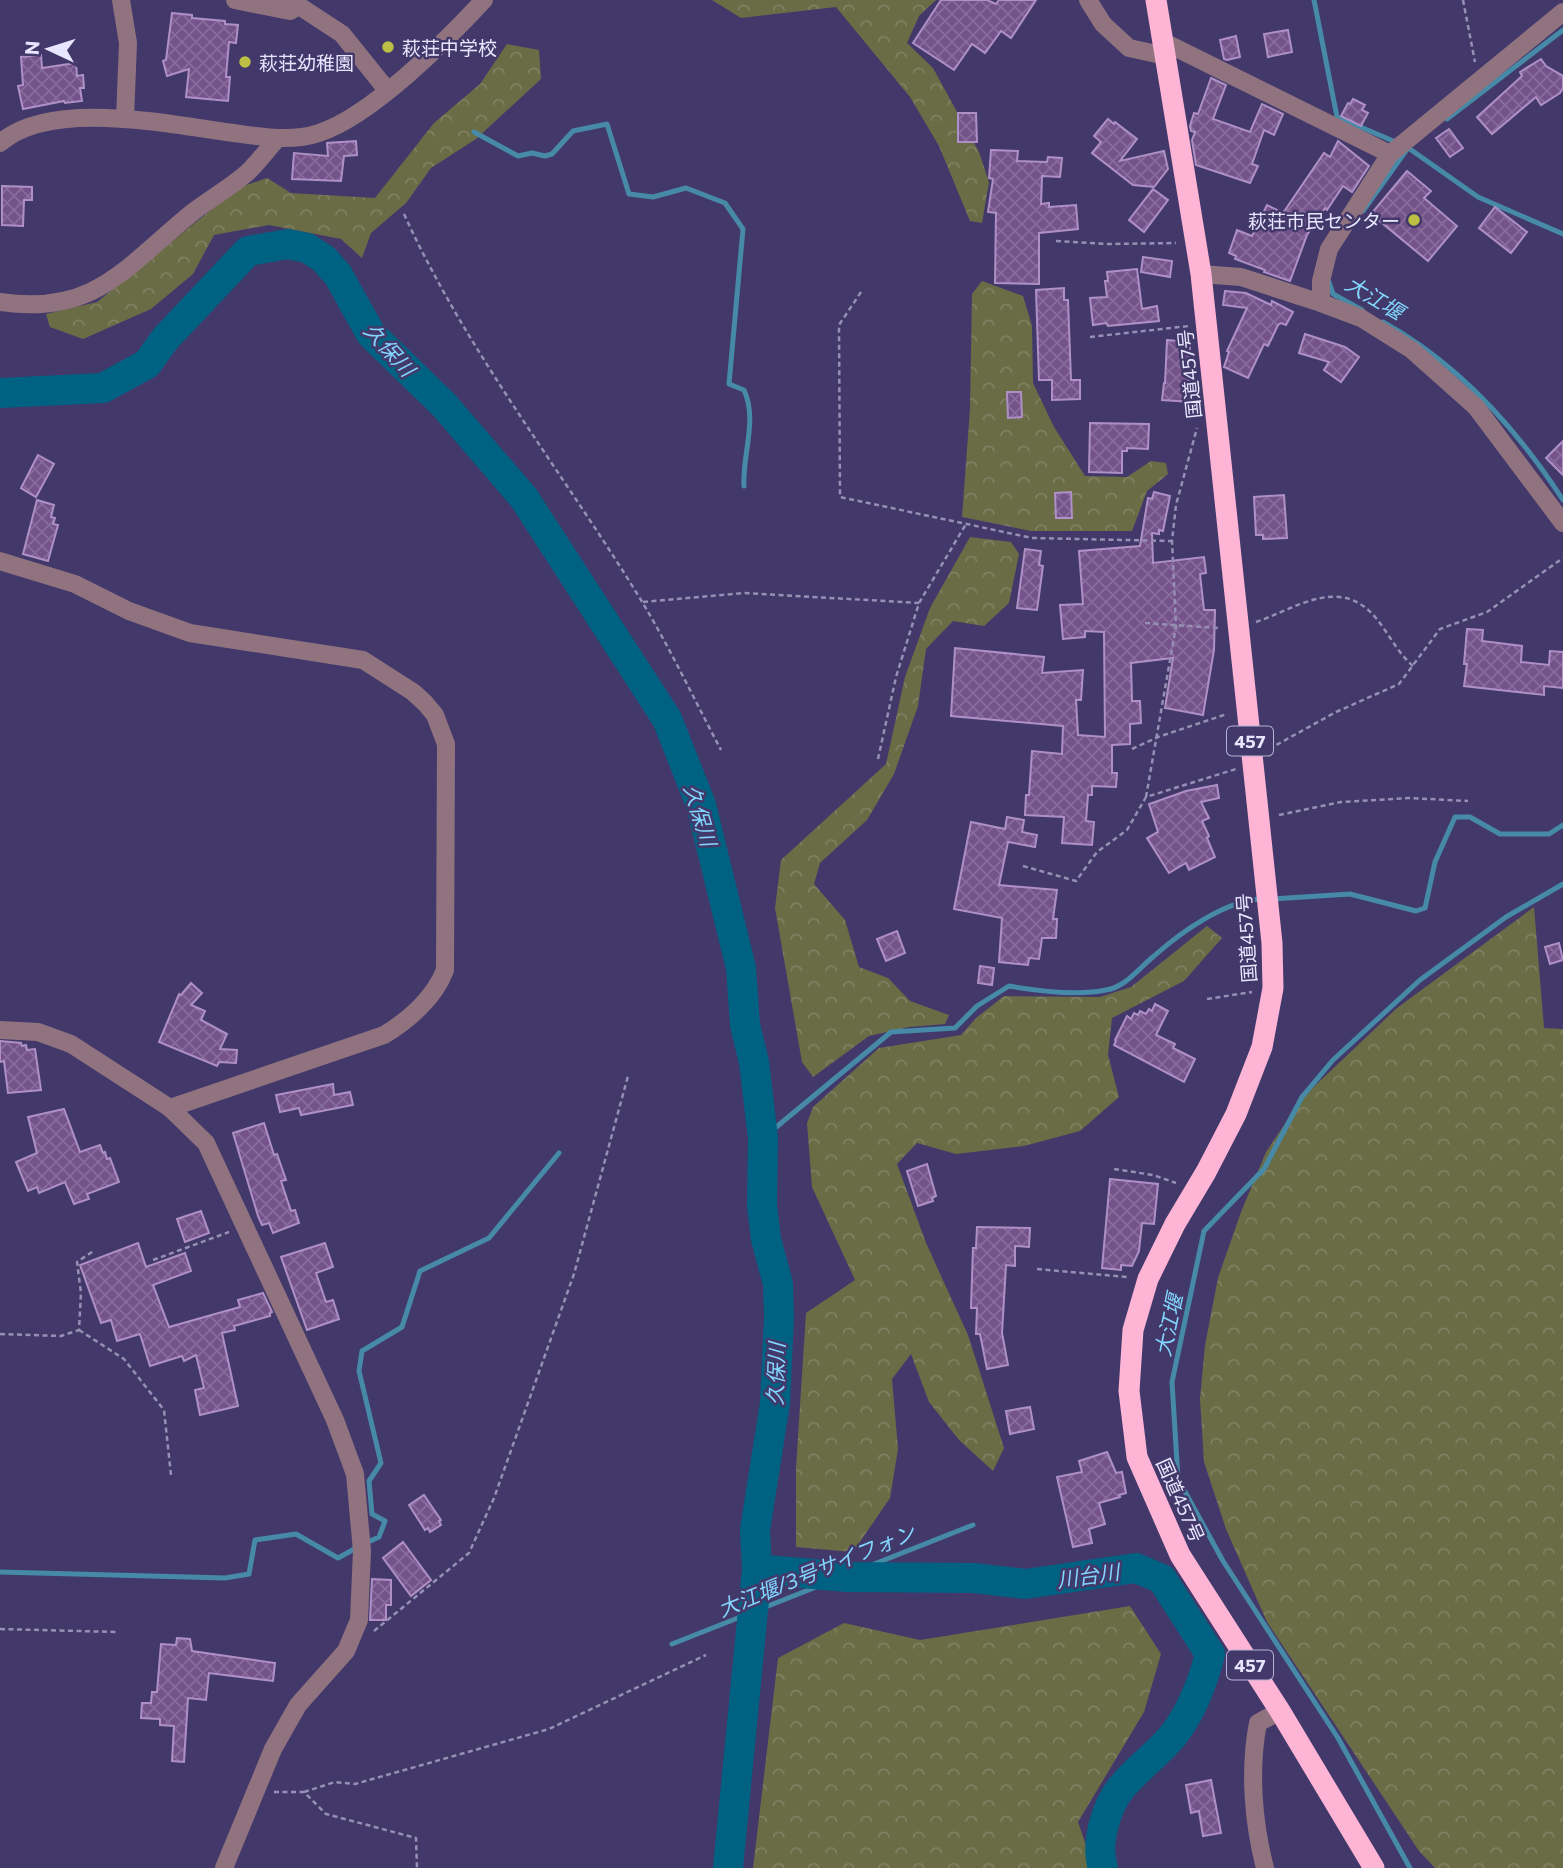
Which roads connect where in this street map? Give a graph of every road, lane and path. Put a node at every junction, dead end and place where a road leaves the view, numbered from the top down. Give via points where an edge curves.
1 (235, 0) edge
2 (484, 0) edge
3 (1088, 0) edge
4 (1156, 0) edge
5 (1462, 0) edge
6 (127, 1) edge
7 (294, 3) edge
8 (1563, 12) edge
9 (1165, 49) junction
10 (1479, 82) junction
11 (387, 90) junction
12 (125, 119) junction
13 (277, 139) junction
14 (0, 143) edge
15 (1390, 154) junction
16 (404, 214) dead end
17 (1056, 241) dead end
18 (1196, 243) junction
19 (1201, 274) junction
20 (861, 292) dead end
21 (0, 302) edge
22 (1321, 303) junction
23 (1207, 324) junction
24 (1090, 337) dead end
25 (1199, 422) dead end
26 (1563, 523) edge
27 (966, 524) junction
28 (1172, 541) junction
29 (1563, 558) edge
30 (0, 561) edge
31 (642, 602) junction
32 (919, 603) junction
33 (1145, 623) dead end
34 (1177, 626) junction
35 (1238, 628) junction
36 (1413, 666) junction
37 (1247, 708) junction
38 (1158, 737) junction
39 (1132, 749) dead end
40 (721, 750) dead end
41 (878, 759) dead end
42 (1252, 761) junction
43 (1146, 797) junction
44 (1468, 801) dead end
45 (1258, 820) junction
46 (1023, 866) dead end
47 (1273, 988) junction
48 (1207, 999) dead end
49 (0, 1030) edge
50 (628, 1076) dead end
51 (170, 1108) junction
52 (1114, 1169) dead end
53 (1180, 1184) dead end
54 (245, 1226) junction
55 (96, 1250) dead end
56 (153, 1260) dead end
57 (1037, 1269) dead end
58 (1148, 1279) junction
59 (79, 1329) junction
60 (0, 1334) edge
61 (171, 1475) dead end
62 (0, 1629) edge
63 (117, 1632) dead end
64 (346, 1651) junction
65 (706, 1655) dead end
66 (1280, 1711) junction
67 (257, 1787) junction
68 (304, 1792) junction
69 (224, 1868) edge
70 (417, 1868) edge
71 (1265, 1868) edge
72 (1374, 1868) edge

1 - 7 street via 290,11
2 - 11 street
3 - 9 street via 1103,24 1129,48
4 - 9 highway, 国道457号 / 457
5 - 10 path
6 - 12 street
7 - 11 street via 342,34
8 - 10 street
9 - 15 street
9 - 18 highway, 国道457号 / 457
10 - 15 street
11 - 13 street via 350,118 318,134
12 - 13 street
12 - 14 street via 58,120
13 - 21 street via 248,172 114,281 58,303 23,306
15 - 22 street via 1329,249
16 - 31 path via 460,323
17 - 18 path
18 - 19 highway, 国道457号 / 457
19 - 22 street via 1241,277
19 - 23 highway, 国道457号 / 457
20 - 27 path via 839,325 841,497
22 - 26 street via 1361,318 1412,350 1476,407
23 - 24 path
23 - 35 highway, 国道457号 / 457
25 - 28 path via 1176,505
27 - 28 path via 1032,538
27 - 32 path
28 - 34 path
29 - 36 path via 1487,612 1440,629
30 - 51 street via 75,584 190,633 363,660 425,703 446,744 445,970 440,985 403,1024 384,1035
31 - 32 path via 744,593
31 - 40 path
32 - 41 path
33 - 34 path
34 - 35 path
34 - 38 path
35 - 36 path via 1321,596 1349,597 1375,616
35 - 37 highway, 国道457号 / 457
36 - 42 path via 1399,684 1336,712
37 - 38 path
37 - 42 highway, 国道457号 / 457
38 - 39 path
38 - 43 path
42 - 43 path
42 - 45 highway, 国道457号 / 457
43 - 46 path via 1128,830 1097,852 1076,881
44 - 45 path via 1341,802
45 - 47 highway, 国道457号 / 457
47 - 48 path
47 - 58 highway, 国道457号 / 457 via 1262,1047 1236,1114
49 - 51 street via 38,1032 71,1044
50 - 64 path via 573,1274 494,1497 469,1553
51 - 54 street via 206,1143
52 - 53 path
54 - 56 path
54 - 64 street via 335,1420 355,1474 362,1551 359,1620
55 - 59 path via 77,1262
57 - 58 path
58 - 66 highway, 国道457号 / 457 via 1133,1330 1129,1391 1137,1457 1180,1555
59 - 60 path via 61,1336
59 - 61 path via 124,1359 164,1410
62 - 63 path
64 - 67 street via 298,1705
65 - 68 path via 549,1729 355,1784 335,1782
66 - 71 street via 1258,1723 1253,1750 1256,1818
66 - 72 highway, 国道457号 / 457
67 - 68 path
67 - 69 street
68 - 70 path via 326,1814 416,1838

